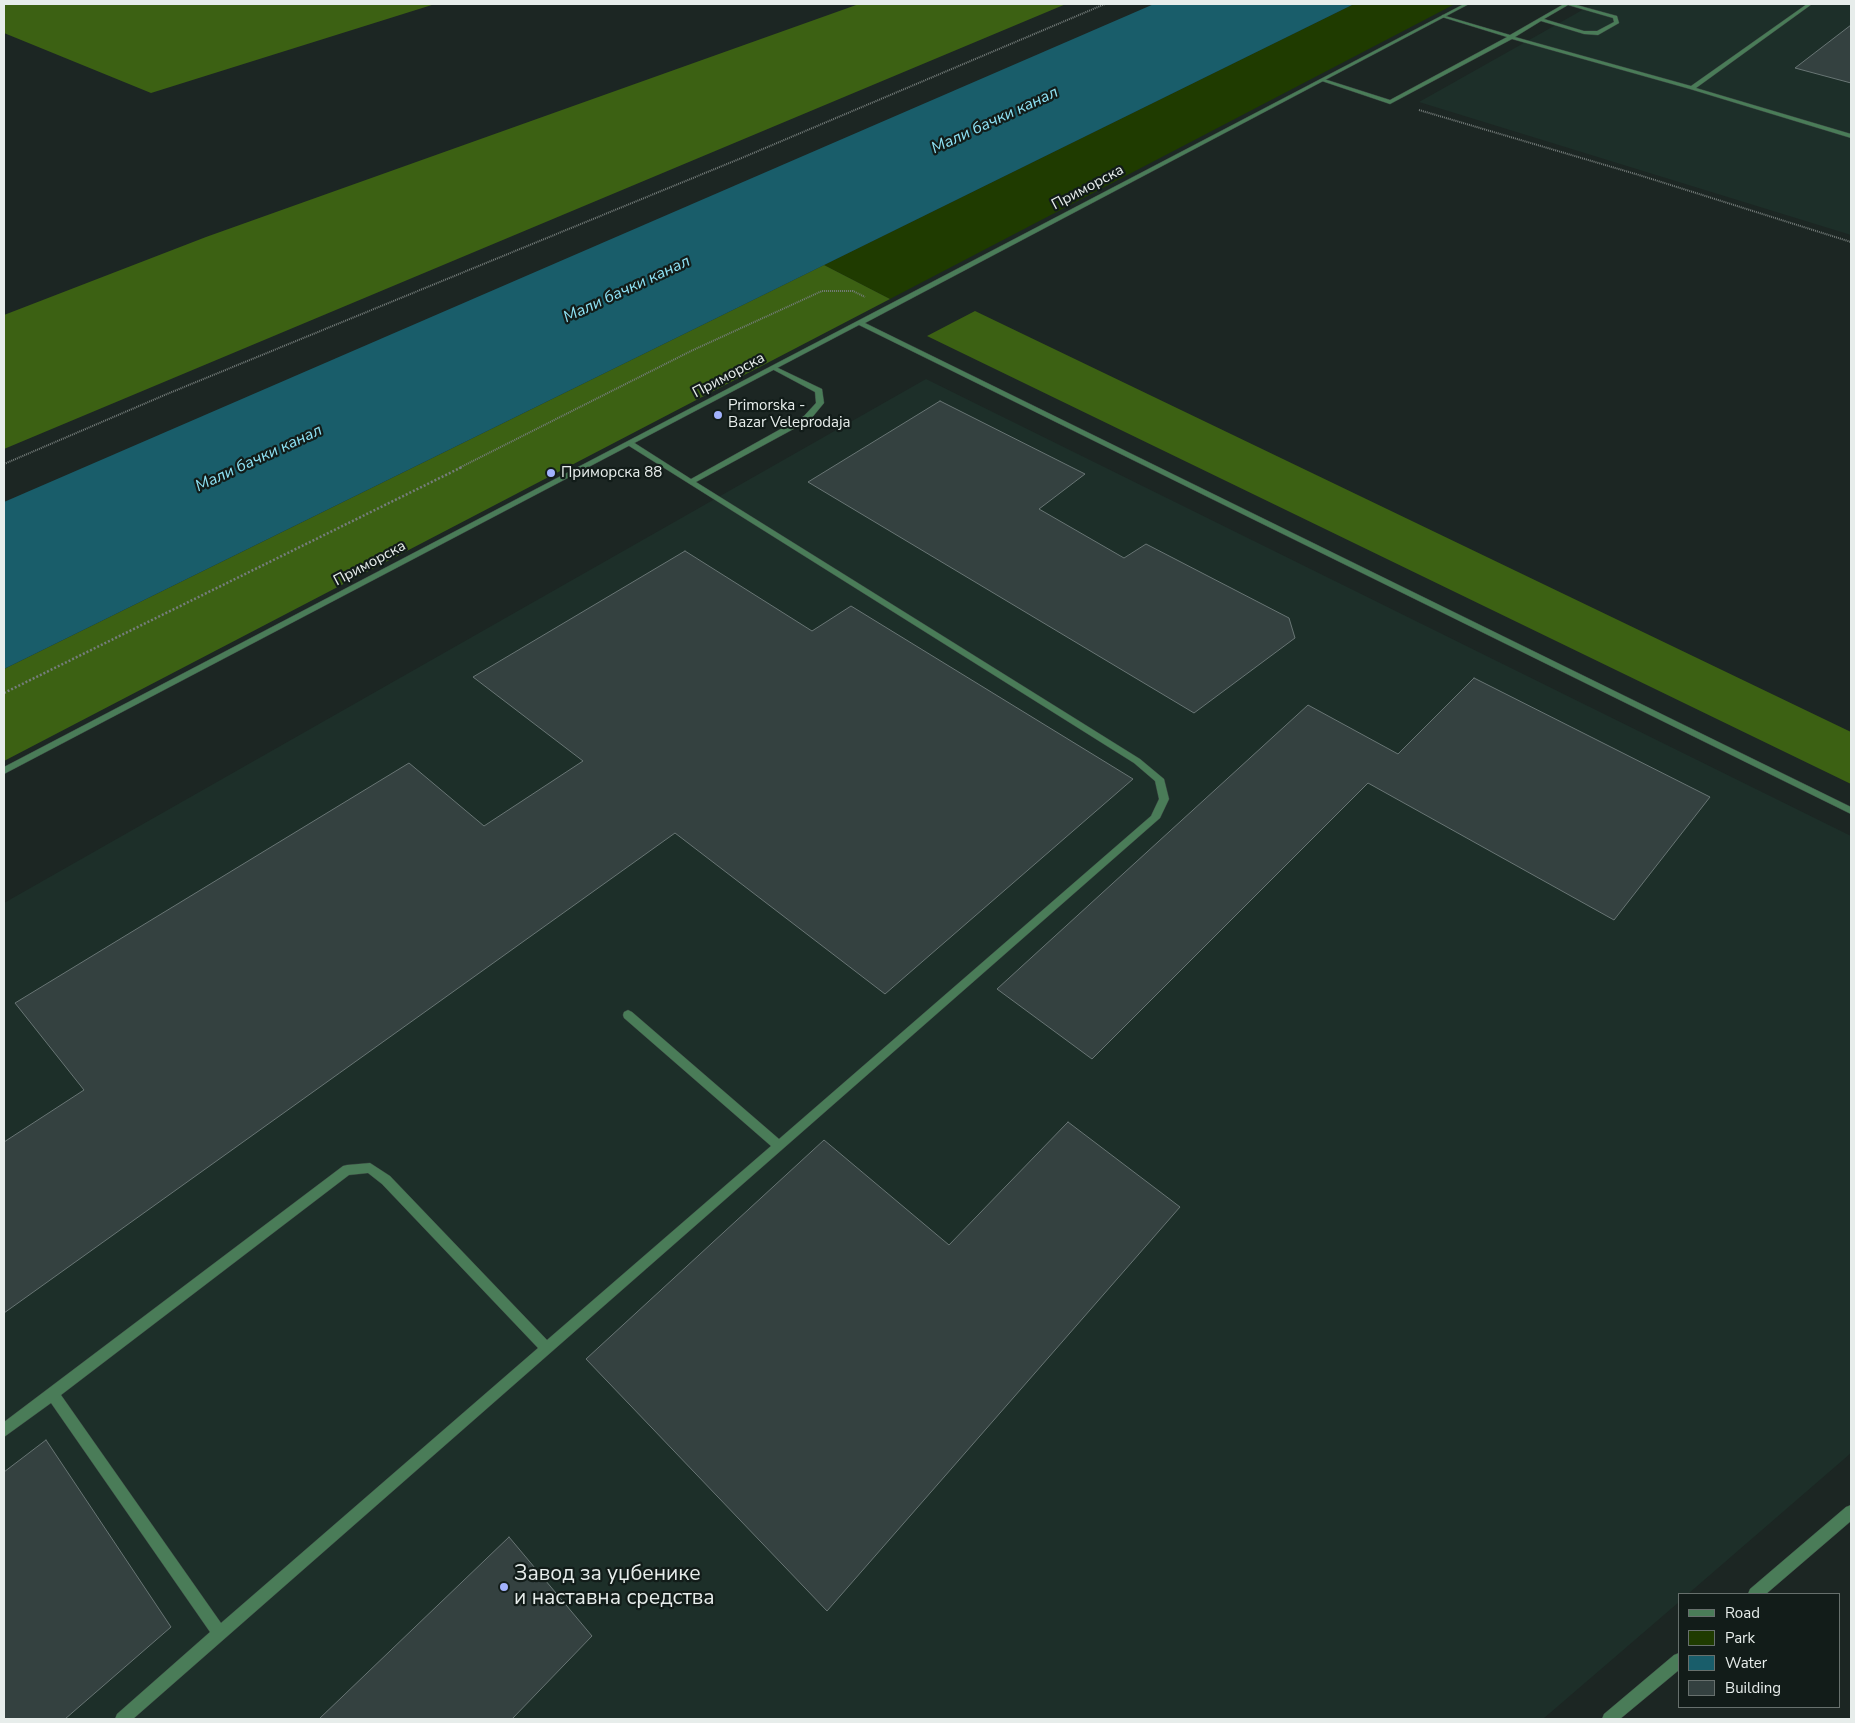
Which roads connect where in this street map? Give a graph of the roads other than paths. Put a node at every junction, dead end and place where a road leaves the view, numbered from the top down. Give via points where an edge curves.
1 (1467, 4) edge
2 (1568, 4) edge
3 (1810, 4) edge
4 (1444, 16) junction
5 (1540, 19) junction
6 (1511, 37) junction
7 (1322, 80) junction
8 (1692, 88) junction
9 (1851, 136) edge
10 (860, 323) junction
11 (774, 368) junction
12 (630, 444) junction
13 (691, 482) junction
14 (4, 771) edge
15 (1851, 812) edge
16 (628, 1016) dead end
17 (778, 1145) junction
18 (546, 1348) junction
19 (52, 1393) junction
20 (4, 1430) edge
21 (1851, 1512) edge
22 (1756, 1593) edge
23 (220, 1634) junction
24 (1678, 1661) edge
25 (122, 1719) edge
26 (1609, 1719) edge

1 - 4 street, Приморска
2 - 5 street
2 - 5 street via 1615,17 1618,23 1598,33
3 - 8 street
4 - 6 street
4 - 7 street, Приморска
5 - 6 street
6 - 7 street via 1390,102
6 - 8 street
7 - 10 street, Приморска
8 - 9 street
10 - 11 street, Приморска
10 - 15 street
11 - 12 street, Приморска
11 - 13 street via 819,391 820,403 807,418
12 - 13 street
12 - 14 street, Приморска
13 - 17 street via 1137,762 1159,780 1164,799 1155,818
16 - 17 street
17 - 18 street
18 - 19 street via 386,1180 370,1168 347,1170
18 - 23 street
19 - 20 street
19 - 23 street
21 - 22 street
23 - 25 street
24 - 26 street

